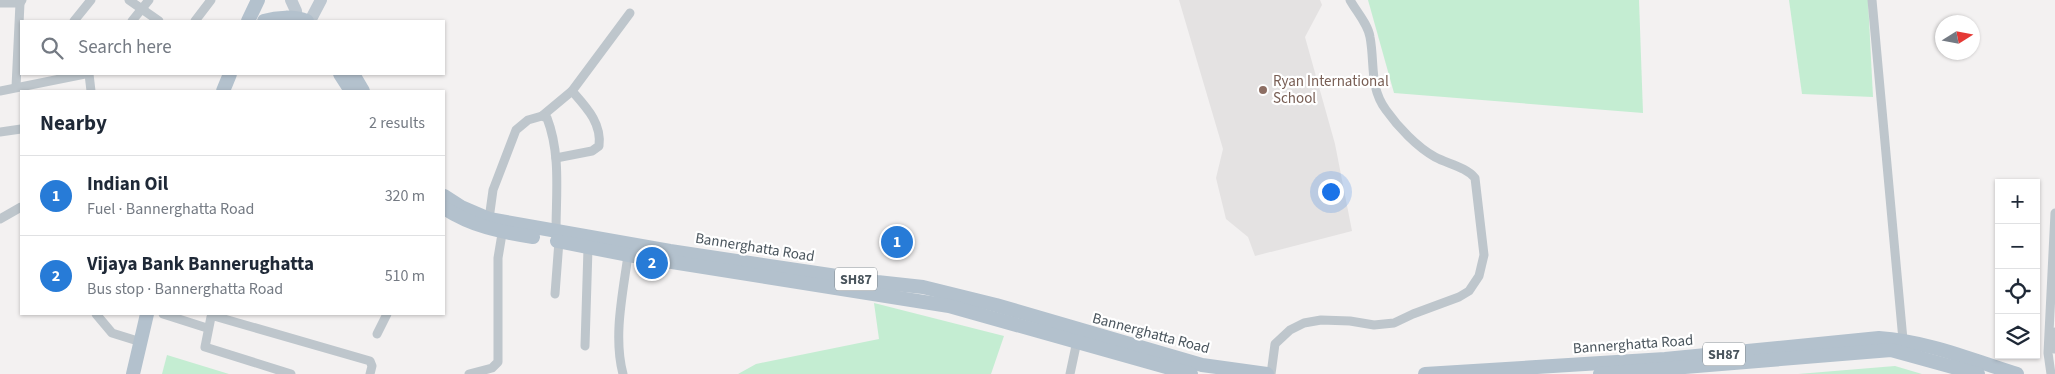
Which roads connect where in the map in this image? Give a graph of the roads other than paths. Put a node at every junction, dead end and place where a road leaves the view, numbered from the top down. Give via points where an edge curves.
1 (91, 0) edge
2 (129, 0) edge
3 (149, 0) edge
4 (211, 0) edge
5 (258, 0) edge
6 (291, 0) edge
7 (321, 0) edge
8 (1350, 0) edge
9 (1872, 0) edge
10 (21, 1) edge
11 (0, 3) edge
12 (142, 9) junction
13 (630, 13) dead end
14 (75, 20) edge
15 (133, 20) edge
16 (158, 20) edge
17 (196, 20) edge
18 (248, 20) edge
19 (267, 20) edge
20 (293, 20) edge
21 (302, 20) edge
22 (304, 20) edge
23 (82, 75) edge
24 (87, 75) edge
25 (221, 75) edge
26 (230, 75) edge
27 (341, 75) edge
28 (354, 75) edge
29 (16, 87) junction
30 (91, 90) edge
31 (215, 90) edge
32 (223, 90) edge
33 (350, 90) edge
34 (362, 90) edge
35 (0, 91) edge
36 (572, 91) junction
37 (542, 116) junction
38 (20, 129) edge
39 (0, 132) edge
40 (556, 158) junction
41 (445, 197) edge
42 (20, 208) edge
43 (445, 209) edge
44 (2055, 213) edge
45 (0, 219) edge
46 (488, 219) junction
47 (504, 227) junction
48 (557, 237) junction
49 (588, 248) junction
50 (628, 255) junction
51 (793, 275) junction
52 (555, 294) dead end
53 (97, 315) edge
54 (147, 315) edge
55 (155, 315) edge
56 (166, 315) edge
57 (386, 315) edge
58 (208, 328) junction
59 (2055, 332) edge
60 (377, 334) dead end
61 (1903, 340) junction
62 (1077, 341) junction
63 (140, 342) junction
64 (585, 346) dead end
65 (2050, 362) junction
66 (1648, 368) edge
67 (133, 374) edge
68 (141, 374) edge
69 (291, 374) edge
70 (370, 374) edge
71 (469, 374) edge
72 (623, 374) edge
73 (1070, 374) edge
74 (1191, 374) edge
75 (1267, 374) edge
76 (1271, 374) edge
77 (1425, 374) edge
78 (1600, 374) edge
79 (1978, 374) edge
80 (2017, 374) edge
81 (2051, 374) edge

1 - 14 street
2 - 12 street
3 - 12 street
4 - 17 street
5 - 18 main road
6 - 21 main road
7 - 22 main road
8 - 76 street via 1370,34 1373,80 1386,111 1426,152 1451,166 1466,170 1475,178 1484,242 1483,266 1475,284 1459,297 1394,323 1374,325 1321,320 1297,326 1275,344
9 - 61 street
10 - 11 street
10 - 29 street
12 - 15 street
12 - 16 street
13 - 36 street
19 - 20 main road
23 - 29 street
24 - 30 street
25 - 31 main road
26 - 32 main road
27 - 33 main road
28 - 34 main road
29 - 35 street
36 - 37 street
36 - 40 street via 589,110 597,126 599,146 592,151
37 - 40 street via 547,118 553,133
37 - 46 street via 528,120 516,130 493,190
38 - 39 street
40 - 48 street
41 - 46 main road, Bannerghatta Road / SH87
42 - 45 street
43 - 47 main road, Bannerghatta Road / SH87 via 463,220
44 - 65 street
46 - 47 main road, Bannerghatta Road / SH87
47 - 48 main road, Bannerghatta Road / SH87
47 - 71 street via 498,258 498,362 492,368
48 - 49 main road, Bannerghatta Road / SH87
48 - 51 main road, Bannerghatta Road / SH87
48 - 52 street
49 - 50 main road, Bannerghatta Road / SH87
49 - 64 street
50 - 51 main road, Bannerghatta Road / SH87
50 - 72 street via 620,320
51 - 62 main road, Bannerghatta Road / SH87 via 949,306
51 - 75 main road, Bannerghatta Road / SH87 via 923,287 1202,365
53 - 63 street via 112,332
54 - 63 main road
55 - 68 main road
56 - 58 street
57 - 60 street
58 - 69 street via 206,348
58 - 70 street via 214,316 370,361
59 - 65 street
61 - 66 main road, Bannerghatta Road / SH87 via 1858,339
61 - 80 main road, Bannerghatta Road / SH87
62 - 73 street
62 - 74 main road, Bannerghatta Road / SH87
63 - 67 main road
65 - 81 street
66 - 77 main road, Bannerghatta Road / SH87
66 - 78 main road, Bannerghatta Road / SH87
66 - 79 main road, Bannerghatta Road / SH87 via 1891,350

